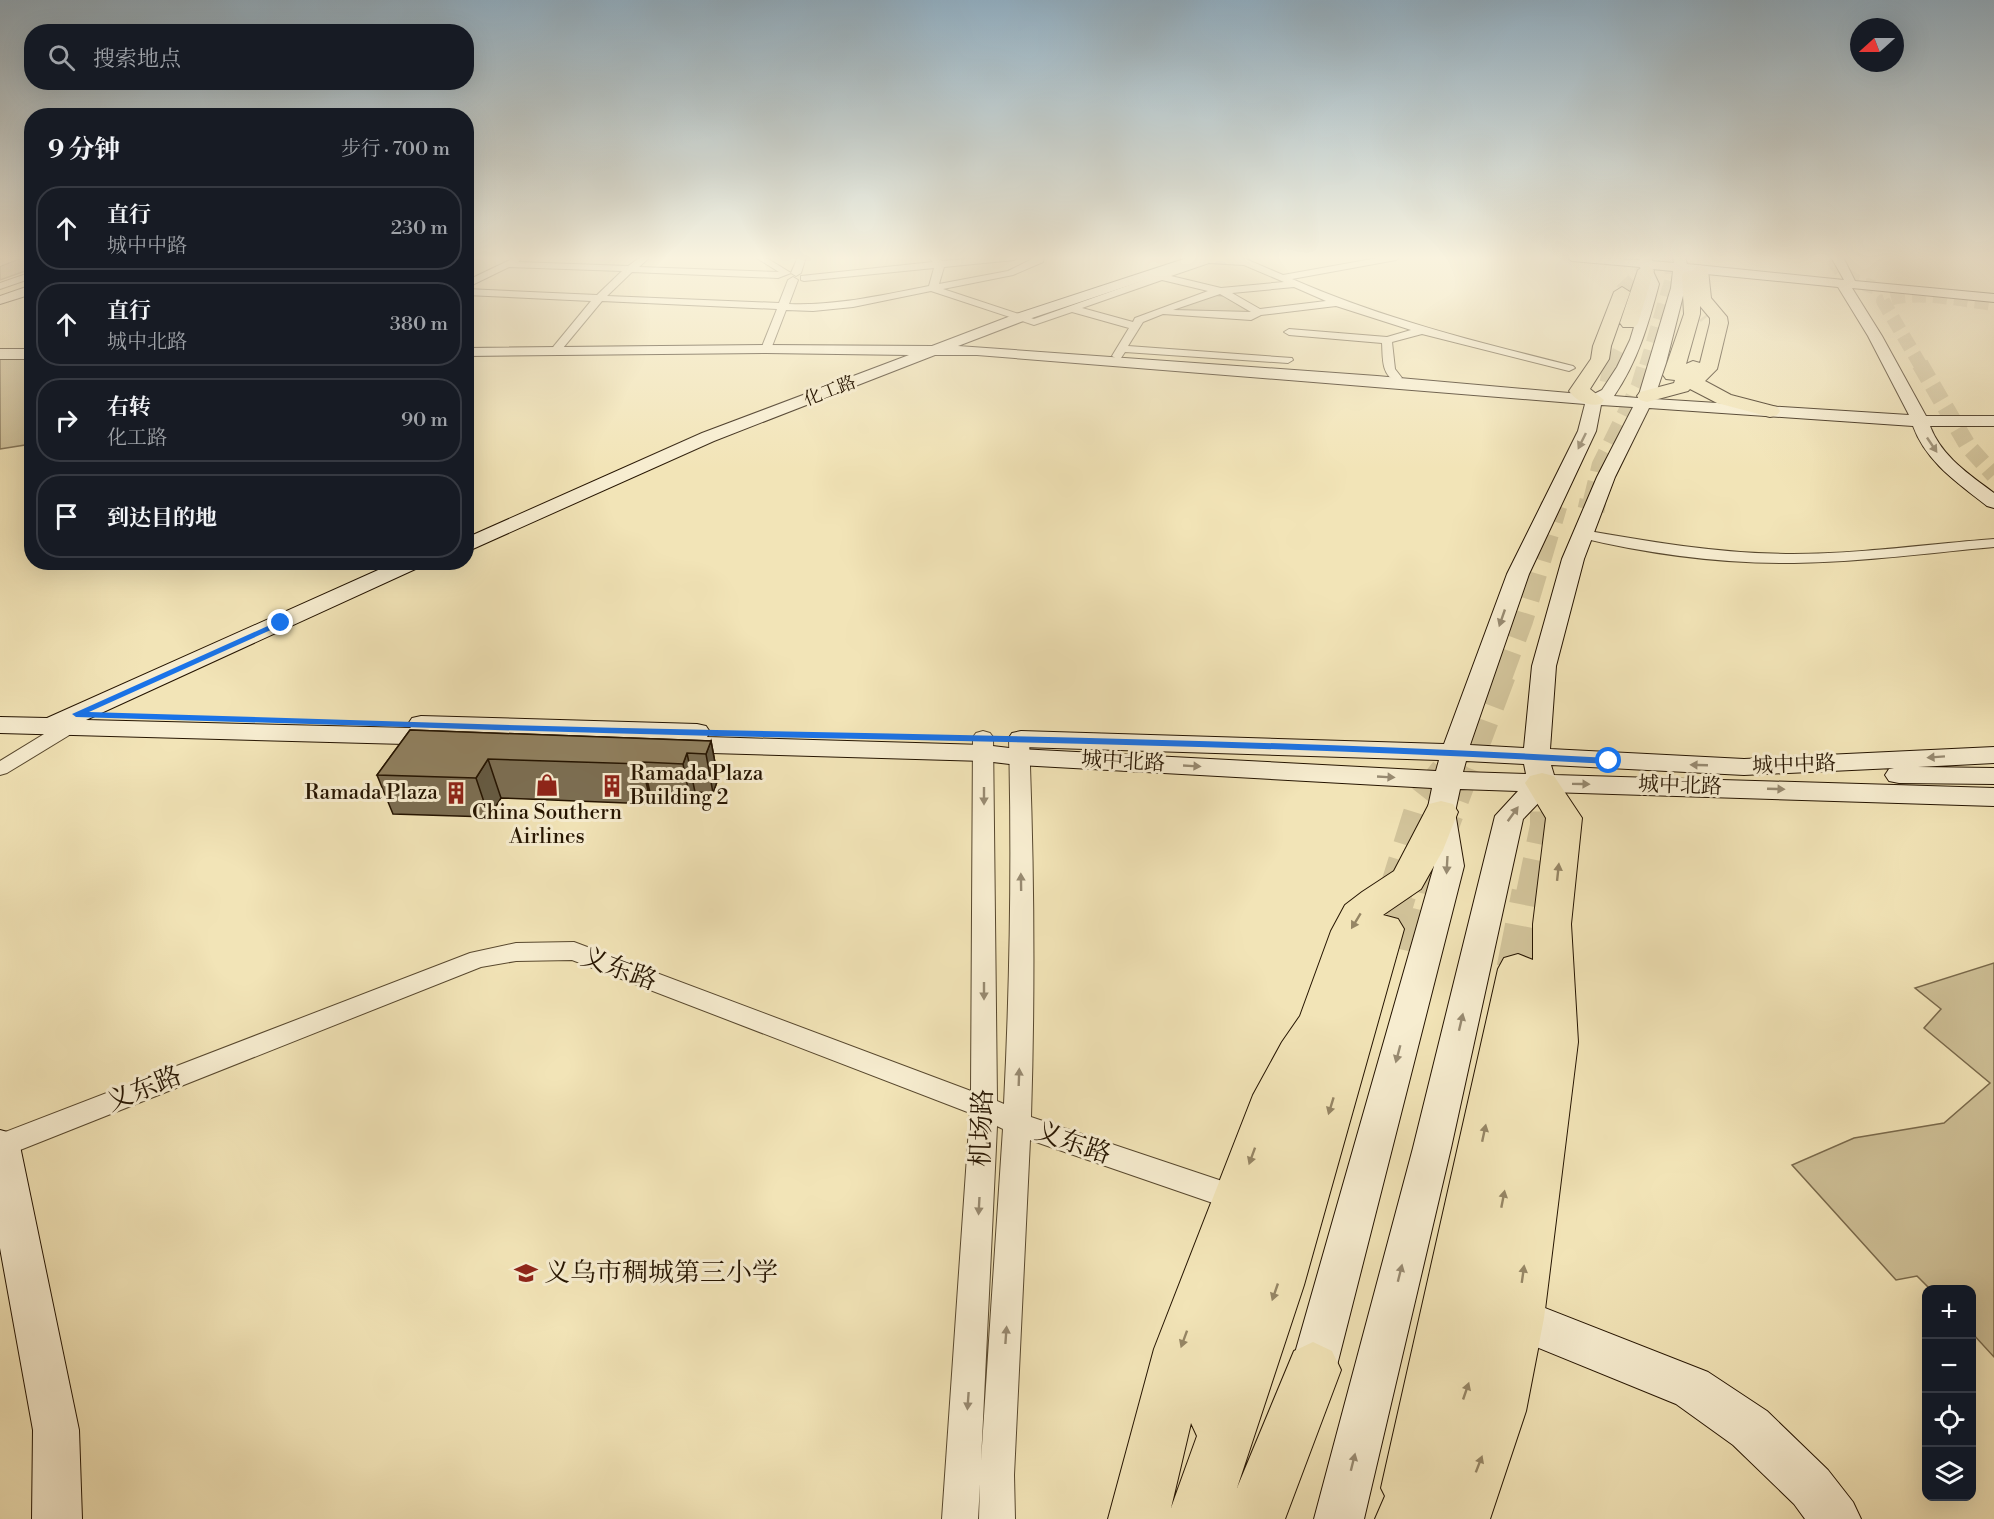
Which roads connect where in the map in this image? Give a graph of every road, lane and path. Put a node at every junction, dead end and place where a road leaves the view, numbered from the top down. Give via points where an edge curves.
1 (573, 328) edge
2 (774, 328) edge
3 (989, 328) edge
4 (1134, 328) edge
5 (1268, 328) edge
6 (1416, 328) edge
7 (1595, 328) edge
8 (1610, 328) tunnel mouth
9 (1628, 328) tunnel mouth
10 (1640, 328) edge
11 (1667, 328) edge
12 (1689, 328) edge
13 (1704, 328) edge
14 (1718, 328) edge
15 (1871, 328) edge
16 (1423, 330) junction
17 (1387, 339) junction
18 (1285, 344) junction
19 (474, 345) edge
20 (767, 346) junction
21 (937, 347) junction
22 (0, 348) edge
23 (24, 348) edge
24 (557, 348) junction
25 (1621, 350) tunnel mouth
26 (1602, 351) junction
27 (474, 352) edge
28 (1120, 353) junction
29 (0, 354) edge
30 (24, 354) edge
31 (1569, 368) dead end
32 (1679, 377) junction
33 (1396, 378) junction
34 (1594, 395) junction
35 (1645, 400) junction
36 (1770, 411) junction
37 (1927, 421) junction
38 (1994, 421) edge
39 (1994, 491) edge
40 (1994, 502) edge
41 (1583, 534) junction
42 (474, 535) edge
43 (474, 542) edge
44 (1994, 543) edge
45 (398, 570) edge
46 (413, 570) edge
47 (0, 711) edge
48 (73, 720) junction
49 (0, 725) edge
50 (983, 745) junction
51 (1019, 748) junction
52 (1994, 755) edge
53 (1780, 766) junction
54 (0, 769) edge
55 (1539, 771) junction
56 (1994, 776) edge
57 (1447, 782) junction
58 (1994, 783) edge
59 (1827, 791) junction
60 (1994, 797) edge
61 (1552, 924) junction
62 (1384, 929) tunnel mouth
63 (1518, 969) tunnel mouth
64 (1319, 1022) junction
65 (984, 1107) junction
66 (1018, 1124) junction
67 (1, 1146) edge
68 (1236, 1198) junction
69 (1517, 1318) junction
70 (1313, 1370) junction
71 (1199, 1516) edge
72 (57, 1519) edge
73 (960, 1519) edge
74 (997, 1519) edge
75 (1138, 1519) edge
76 (1255, 1519) edge
77 (1274, 1519) edge
78 (1339, 1519) edge
79 (1405, 1519) edge
80 (1460, 1519) edge
81 (1836, 1519) edge

1 - 24 street
2 - 20 street
3 - 21 main road, 化工路
4 - 28 street
5 - 18 street
6 - 16 street
7 - 26 highway via 1590,338
8 - 26 highway
9 - 25 highway
10 - 34 main road via 1625,367
11 - 35 main road
12 - 32 highway
13 - 32 highway via 1698,355
14 - 32 highway via 1708,369 1700,377
15 - 37 main road
16 - 17 street
16 - 31 street
17 - 18 street
17 - 33 street via 1389,369
18 - 28 main road via 1204,359
18 - 33 main road
19 - 24 main road
20 - 21 main road
20 - 24 main road
21 - 28 main road
21 - 34 main road
21 - 42 main road, 化工路 via 701,434
21 - 43 main road, 化工路 via 708,437
22 - 23 main road
24 - 27 main road
26 - 34 highway
29 - 30 main road
32 - 35 highway via 1681,387
32 - 36 highway via 1724,399
33 - 34 main road
34 - 35 main road
34 -> 57 main road via 1587,431 1518,574
35 - 36 main road
35 - 41 main road via 1606,477
36 - 37 main road
37 - 38 main road
37 - 39 main road via 1960,463
37 -> 40 main road via 1928,443 1950,468
41 - 44 street via 1663,548 1767,558
41 - 55 main road via 1544,666
45 - 48 main road
46 - 48 main road
47 - 48 main road, 城中北路
48 - 49 main road, 城中北路
48 - 50 main road, 城中北路
48 - 54 street
50 - 51 main road, 城中北路
50 -> 65 street, 机场路
51 - 57 main road, 城中北路
66 -> 51 street, 机场路 via 1022,990
52 -> 53 main road, 城中中路
53 -> 55 main road, 城中中路
53 - 56 main road via 1876,774
55 - 57 main road, 城中北路
55 -> 59 main road, 城中北路
61 -> 55 highway via 1564,818
78 -> 55 main road via 1432,1148 1509,816
57 -> 64 highway via 1425,850 1408,879 1359,915
57 -> 70 main road via 1449,866
58 - 59 main road
59 - 60 main road, 城中北路
69 -> 61 highway via 1556,1042
79 -> 61 highway via 1448,1440 1469,1386
62 -> 71 highway via 1278,1284
79 -> 63 highway
64 -> 68 highway via 1297,1053 1276,1095
64 - 71 highway via 1315,1060 1231,1300 1222,1382
65 - 66 street, 义东路
65 - 67 street, 义东路 via 574,951 516,951 429,976
65 -> 73 street, 机场路
66 - 68 street, 义东路
74 -> 66 street, 机场路
67 - 72 main road via 56,1430
68 -> 75 highway via 1180,1348
80 -> 69 highway via 1498,1411
69 - 81 main road via 1692,1388 1750,1428 1811,1487
70 - 76 highway
70 - 77 main road

